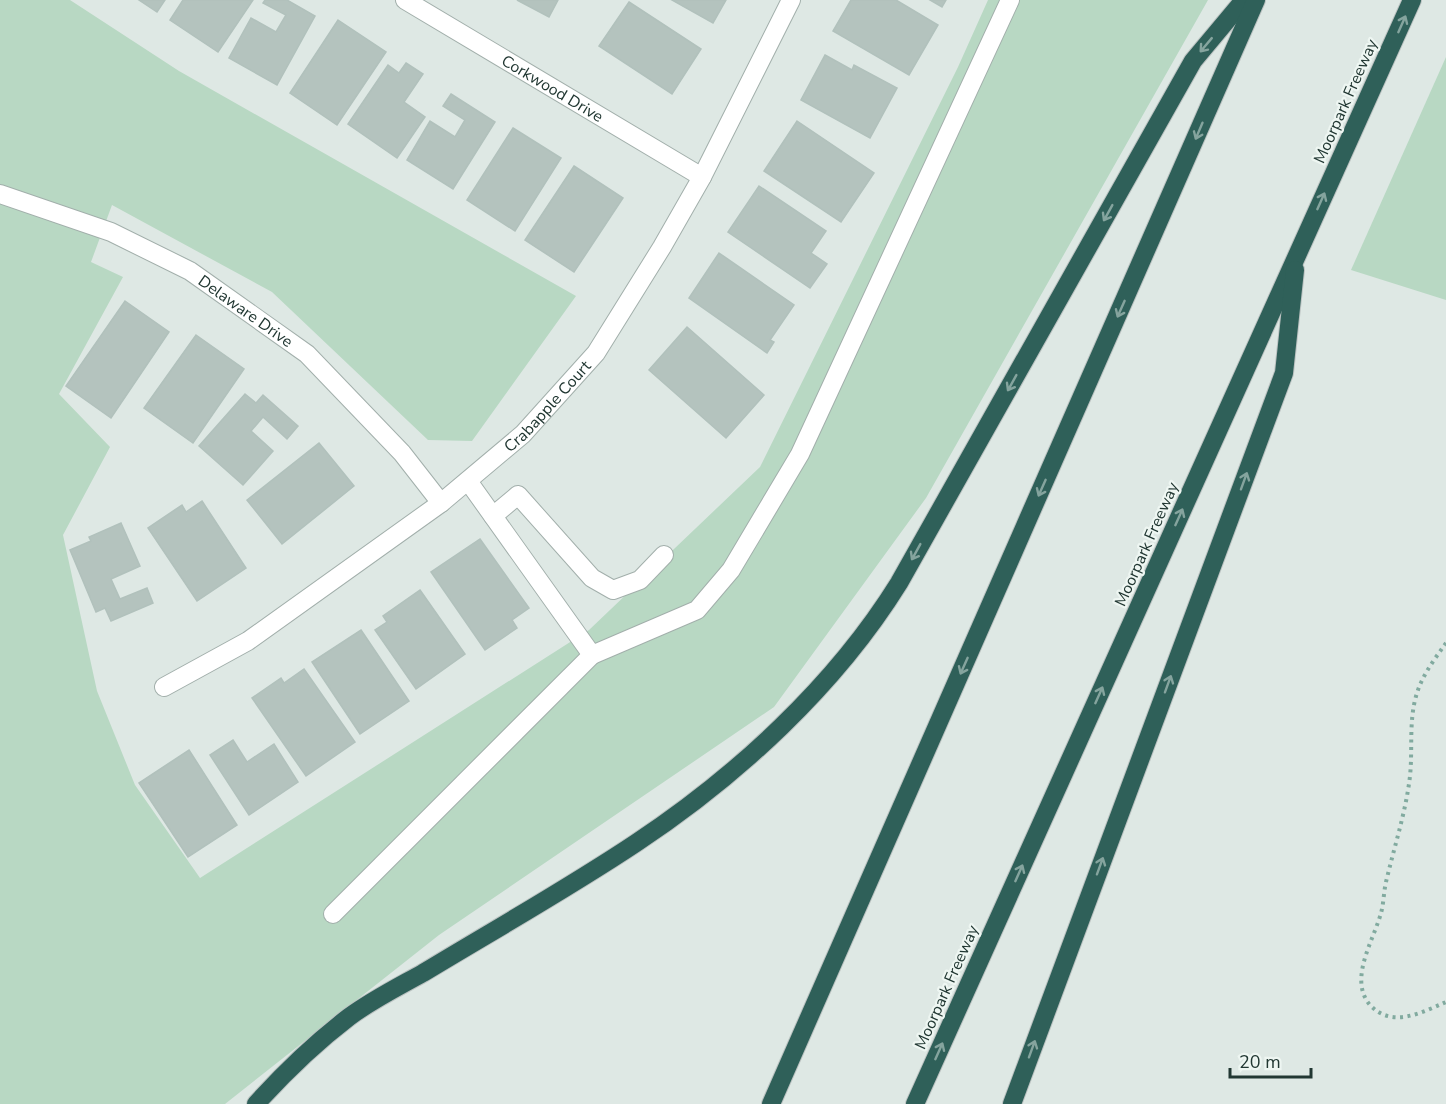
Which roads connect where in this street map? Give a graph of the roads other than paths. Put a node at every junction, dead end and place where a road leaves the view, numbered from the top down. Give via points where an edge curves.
1 (405, 0) edge
2 (791, 0) edge
3 (1010, 0) edge
4 (1244, 0) edge
5 (1256, 0) edge
6 (1412, 0) edge
7 (702, 177) junction
8 (0, 194) edge
9 (1297, 254) junction
10 (468, 480) junction
11 (441, 503) junction
12 (493, 516) junction
13 (664, 555) dead end
14 (592, 655) junction
15 (165, 687) dead end
16 (333, 914) dead end
17 (256, 1104) edge
18 (771, 1104) edge
19 (915, 1104) edge
20 (1012, 1104) edge

1 - 7 street, Corkwood Drive
2 - 7 street, Crabapple Court
3 - 14 street via 800,454 731,570 697,610
4 -> 17 highway via 1193,61 899,583 841,663 775,731 717,782 637,843 350,1017 285,1072
5 -> 18 highway
9 -> 6 highway, Moorpark Freeway
7 - 10 street, Crabapple Court via 596,353 524,434
8 - 11 street, Delaware Drive via 111,232 190,271 307,354 402,453
19 -> 9 highway, Moorpark Freeway
20 -> 9 highway via 1284,373
10 - 11 street, Crabapple Court
10 - 12 street
11 - 15 street, Crabapple Court via 248,640
12 - 13 street via 519,495 592,578 613,590 640,580
12 - 14 street
14 - 16 street

